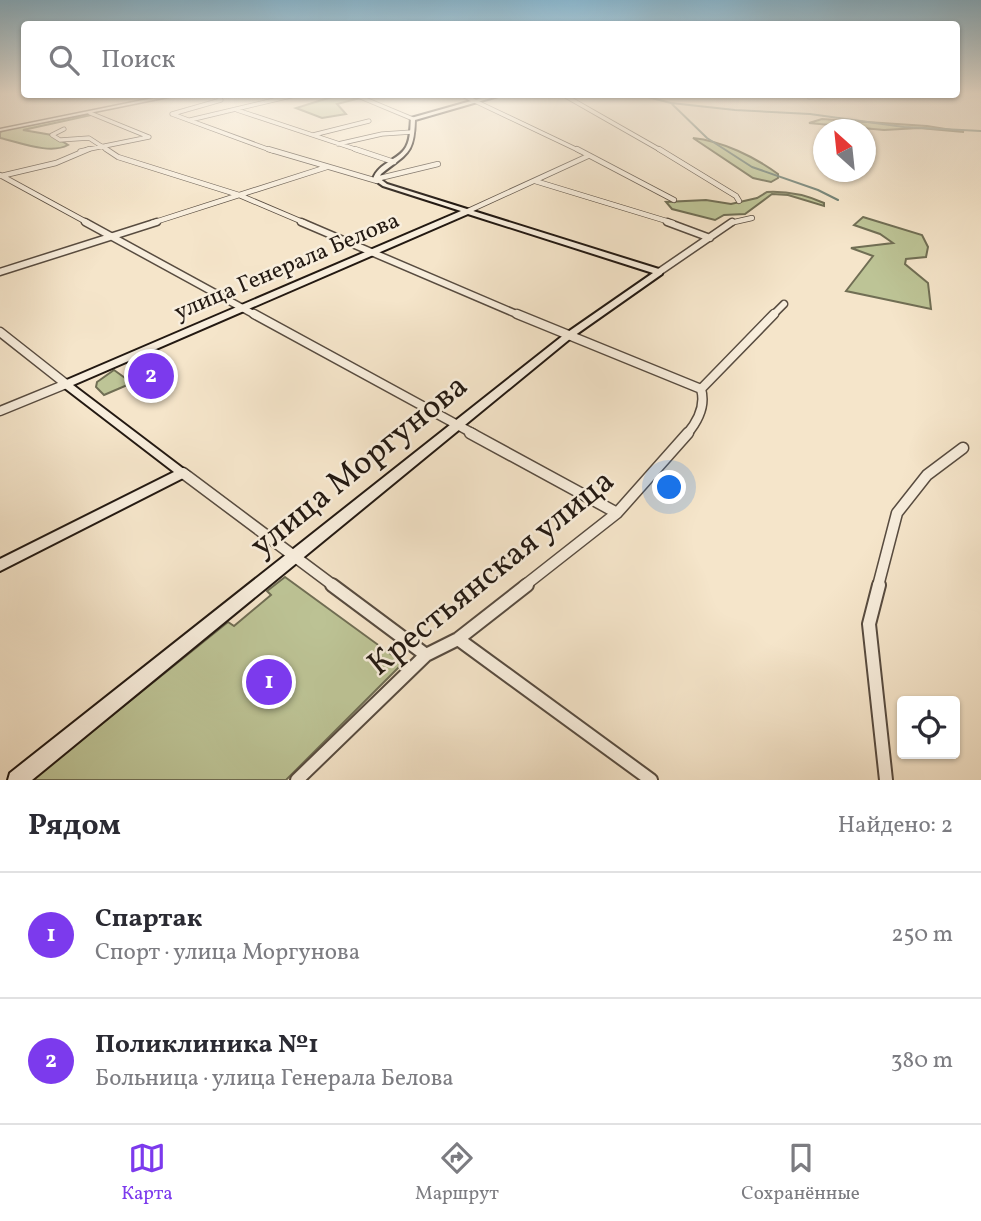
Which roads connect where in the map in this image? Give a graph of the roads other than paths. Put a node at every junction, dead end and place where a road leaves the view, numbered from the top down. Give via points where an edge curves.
1 (61, 130) edge
2 (133, 130) edge
3 (217, 130) edge
4 (299, 130) edge
5 (331, 130) edge
6 (537, 130) edge
7 (626, 130) edge
8 (412, 132) joint
9 (313, 135) junction
10 (338, 144) junction
11 (102, 147) junction
12 (588, 156) junction
13 (394, 162) junction
14 (438, 164) dead end
15 (327, 167) junction
16 (0, 176) edge
17 (377, 180) junction
18 (535, 181) junction
19 (239, 195) junction
20 (674, 200) dead end
21 (739, 201) dead end
22 (468, 211) junction
23 (752, 218) dead end
24 (111, 236) junction
25 (710, 238) junction
26 (373, 250) junction
27 (0, 272) edge
28 (659, 272) junction
29 (784, 304) dead end
30 (240, 307) junction
31 (0, 332) edge
32 (568, 336) junction
33 (66, 384) junction
34 (701, 389) junction
35 (0, 411) edge
36 (457, 424) junction
37 (963, 448) dead end
38 (183, 473) junction
39 (617, 513) junction
40 (296, 555) junction
41 (0, 565) edge
42 (458, 639) junction
43 (426, 655) junction
44 (17, 780) edge
45 (297, 780) edge
46 (650, 780) edge
47 (886, 780) edge

1 - 11 street via 52,135 60,141 89,138
2 - 11 street via 149,137
3 - 15 street
4 - 9 street
5 - 9 street
6 - 12 street
7 - 21 street via 736,195
8 - 10 street
8 - 13 main road via 408,150
9 - 10 street
10 - 13 street
11 - 16 street
11 - 19 street via 118,157
12 - 18 street, улица Генерала Белова
12 - 20 street
13 - 17 main road via 378,173
14 - 17 street
15 - 17 street
15 - 19 street
16 - 24 street
17 - 22 main road
18 - 22 street, улица Генерала Белова
18 - 25 street
19 - 24 street
19 - 26 street
22 - 26 main road, улица Генерала Белова
22 - 28 main road
23 - 25 street, улица Моргунова via 733,221
24 - 27 street
24 - 30 street
25 - 28 street, улица Моргунова
26 - 30 main road, улица Генерала Белова
26 - 32 street
28 - 32 main road, улица Моргунова
29 - 34 street
30 - 33 main road, улица Генерала Белова
30 - 36 street
31 - 33 street
32 - 34 street
32 - 36 main road, улица Моргунова
33 - 35 street, улица Генерала Белова
33 - 38 main road
34 - 39 street, Крестьянская улица via 704,400 696,424
36 - 39 street
36 - 40 main road, улица Моргунова
37 - 47 street via 927,475 897,513 869,624
38 - 40 street
38 - 41 main road
39 - 42 street, Крестьянская улица
40 - 43 street
40 - 44 main road, улица Моргунова
42 - 43 street, Крестьянская улица
42 - 46 street
43 - 45 street, Крестьянская улица

